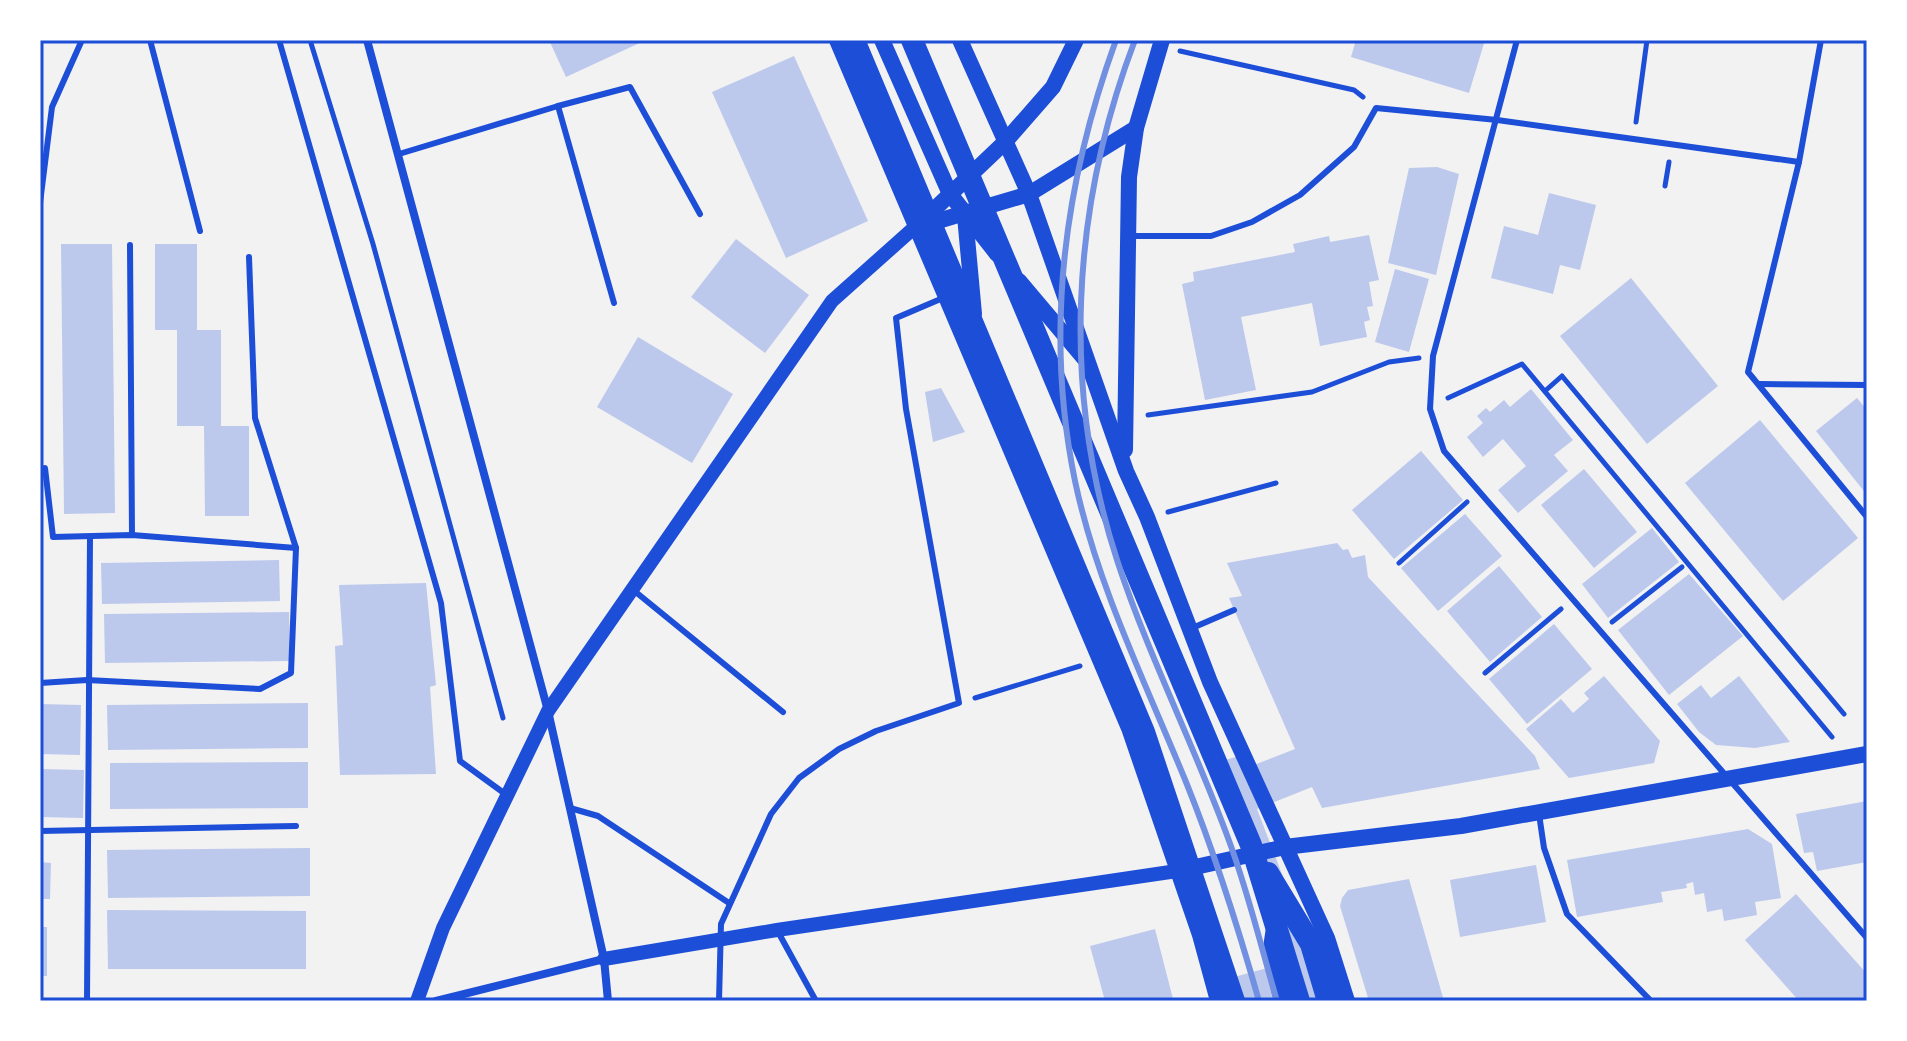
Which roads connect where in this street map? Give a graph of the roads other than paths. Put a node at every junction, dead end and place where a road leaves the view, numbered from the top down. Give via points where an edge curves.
1 (82, 40) edge
2 (150, 40) edge
3 (279, 40) edge
4 (367, 40) edge
5 (837, 40) edge
6 (854, 40) edge
7 (882, 40) edge
8 (912, 40) edge
9 (960, 40) edge
10 (1076, 40) edge
11 (1517, 40) edge
12 (1821, 40) edge
13 (1161, 44) edge
14 (558, 106) junction
15 (1497, 120) junction
16 (1136, 128) junction
17 (1004, 143) junction
18 (399, 154) junction
19 (1799, 162) junction
20 (950, 194) junction
21 (1029, 194) junction
22 (40, 203) edge
23 (700, 214) dead end
24 (965, 216) junction
25 (915, 227) junction
26 (200, 231) dead end
27 (1127, 236) junction
28 (130, 245) dead end
29 (249, 257) dead end
30 (946, 297) junction
31 (614, 303) dead end
32 (1090, 365) junction
33 (980, 377) junction
34 (1759, 384) junction
35 (1867, 385) edge
36 (45, 468) dead end
37 (1126, 471) junction
38 (1867, 517) edge
39 (132, 535) junction
40 (90, 537) junction
41 (296, 548) junction
42 (632, 589) junction
43 (1234, 610) dead end
44 (1190, 629) junction
45 (87, 680) junction
46 (40, 683) edge
47 (548, 711) junction
48 (783, 712) dead end
49 (1867, 754) edge
50 (1724, 778) junction
51 (509, 797) junction
52 (570, 808) junction
53 (1539, 810) junction
54 (296, 826) dead end
55 (40, 831) edge
56 (86, 833) junction
57 (1251, 845) junction
58 (1285, 847) junction
59 (1177, 871) junction
60 (729, 903) junction
61 (777, 930) junction
62 (1867, 938) edge
63 (722, 939) junction
64 (604, 959) junction
65 (87, 1001) edge
66 (417, 1001) edge
67 (436, 1001) edge
68 (608, 1001) edge
69 (719, 1001) edge
70 (816, 1001) edge
71 (1218, 1001) edge
72 (1234, 1001) edge
73 (1282, 1001) edge
74 (1299, 1001) edge
75 (1328, 1001) edge
76 (1347, 1001) edge
77 (1651, 1001) edge

1 - 22 lane via 52,107
2 - 26 lane
3 - 51 lane via 441,603 460,761
4 - 18 street
5 - 25 main road
6 - 72 highway via 1144,732
7 - 20 main road
8 - 57 highway
9 - 17 main road
10 - 17 main road via 1053,87
11 - 15 lane
12 - 19 lane
13 - 16 main road
14 - 18 lane
14 - 23 lane via 630,87
14 - 31 lane
15 - 19 lane
15 - 27 lane via 1376,108 1354,147 1300,195 1252,222 1211,236
15 - 50 lane via 1433,356 1430,409 1444,451
16 - 21 main road
16 - 27 main road
17 - 20 main road
17 - 21 main road
18 - 47 street
19 - 34 lane via 1748,372
20 - 24 main road
20 - 25 main road
21 - 24 main road
21 - 32 main road
24 - 25 main road
24 - 32 main road
24 - 33 main road
25 - 30 main road
25 - 42 street via 832,301
27 - 37 main road
28 - 39 lane
29 - 41 lane via 255,418
30 - 33 main road
30 - 60 lane via 896,318 906,409 959,703 876,731 799,778 771,814
32 - 37 main road
33 - 59 main road via 1129,728
34 - 35 lane
34 - 38 lane
36 - 40 lane via 53,537
37 - 44 main road
39 - 40 lane
39 - 41 lane
40 - 45 lane
41 - 45 lane via 291,673 260,689
42 - 47 street
42 - 48 lane
43 - 44 lane
44 - 58 main road
45 - 46 lane
45 - 56 lane
47 - 51 street
47 - 52 street
49 - 50 main road
50 - 53 main road
50 - 62 lane
51 - 66 street via 443,928
52 - 60 lane via 598,816
52 - 64 street
53 - 58 main road via 1461,826
53 - 77 lane via 1544,848 1567,914
54 - 56 lane
55 - 56 lane
56 - 65 lane
57 - 74 highway
57 - 75 highway via 1311,944
58 - 59 main road
58 - 73 main road via 1270,954
58 - 76 main road via 1327,938
59 - 61 street
59 - 71 main road
60 - 63 lane
61 - 63 street
61 - 70 lane
63 - 64 street
63 - 69 lane
64 - 67 street
64 - 68 street

